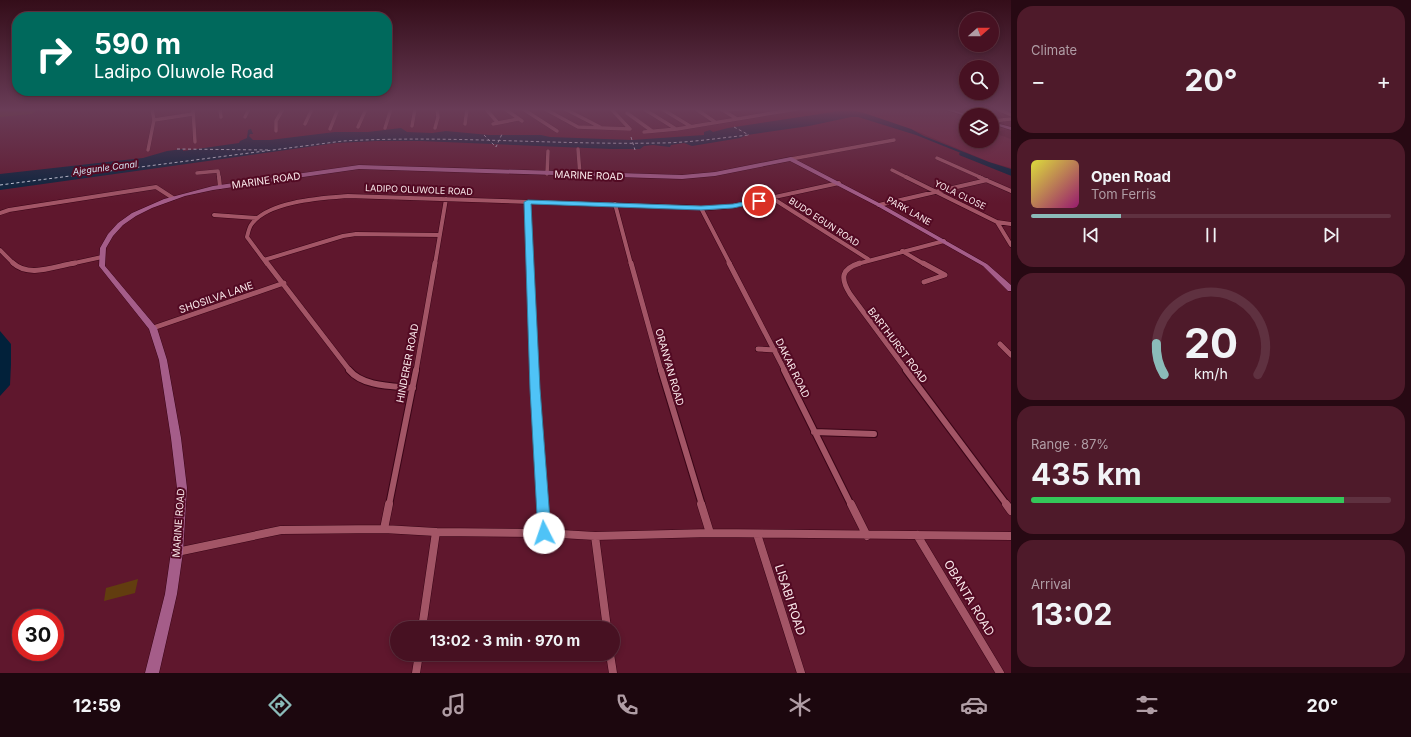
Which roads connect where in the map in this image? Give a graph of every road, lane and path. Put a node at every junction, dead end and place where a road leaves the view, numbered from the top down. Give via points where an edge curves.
1 (150, 140) edge
2 (892, 140) edge
3 (578, 149) dead end
4 (148, 150) dead end
5 (548, 151) dead end
6 (936, 158) dead end
7 (792, 159) junction
8 (892, 170) dead end
9 (198, 174) dead end
10 (547, 174) junction
11 (580, 175) junction
12 (987, 180) junction
13 (839, 183) junction
14 (220, 187) junction
15 (1011, 191) edge
16 (936, 192) junction
17 (173, 198) junction
18 (772, 198) junction
19 (446, 199) junction
20 (528, 202) junction
21 (615, 204) junction
22 (878, 204) junction
23 (701, 208) junction
24 (0, 213) edge
25 (214, 215) dead end
26 (256, 218) junction
27 (997, 222) junction
28 (1011, 224) edge
29 (440, 235) junction
30 (941, 239) junction
31 (1011, 244) edge
32 (0, 250) edge
33 (902, 251) junction
34 (102, 257) junction
35 (868, 259) junction
36 (264, 260) junction
37 (924, 282) dead end
38 (284, 283) junction
39 (1011, 289) edge
40 (153, 328) junction
41 (1000, 344) dead end
42 (758, 349) dead end
43 (775, 350) junction
44 (1011, 355) edge
45 (413, 388) junction
46 (814, 432) junction
47 (874, 434) dead end
48 (1011, 511) edge
49 (384, 529) junction
50 (436, 532) junction
51 (544, 533) junction
52 (710, 533) junction
53 (756, 534) junction
54 (917, 535) junction
55 (596, 536) junction
56 (867, 536) junction
57 (1011, 536) edge
58 (177, 552) junction
59 (423, 621) edge
60 (606, 621) edge
61 (418, 661) edge
62 (611, 661) edge
63 (152, 673) edge
64 (416, 673) edge
65 (613, 673) edge
66 (802, 673) edge
67 (1000, 673) edge

1 - 4 street
2 - 7 street, MARINE ROAD
3 - 11 street
5 - 10 street
6 - 12 street
7 - 11 street, MARINE ROAD via 702,175
7 - 13 street, PARK LANE
8 - 16 street, YOLA CLOSE
9 - 14 street via 218,171
10 - 11 street, MARINE ROAD
10 - 14 street, MARINE ROAD via 359,167
12 - 15 street
12 - 16 street
13 - 18 street, LADIPO OLUWOLE ROAD
13 - 22 street, PARK LANE
14 - 17 street, MARINE ROAD
16 - 22 street
16 - 27 street, YOLA CLOSE
17 - 24 street via 156,187
17 - 34 street, MARINE ROAD via 144,209 122,224 107,241
18 - 23 street, LADIPO OLUWOLE ROAD via 733,206
18 - 35 street, BUDO EGUN ROAD
19 - 20 street, LADIPO OLUWOLE ROAD
19 - 26 street, LADIPO OLUWOLE ROAD via 340,196 288,204
19 - 29 street, HINDERER ROAD
20 - 21 street, LADIPO OLUWOLE ROAD
20 - 51 street via 535,389
21 - 23 street, LADIPO OLUWOLE ROAD
21 - 52 street, ORANYAN ROAD via 656,354
22 - 30 street, PARK LANE
23 - 43 street, DAKAR ROAD
25 - 26 street
26 - 36 street via 247,237
27 - 28 street, YOLA CLOSE
27 - 31 street
29 - 36 street via 356,234
29 - 45 street, HINDERER ROAD
30 - 33 street, BARTHURST ROAD
30 - 39 street, PARK LANE via 985,265
32 - 34 street via 19,268 33,271
33 - 35 street, BARTHURST ROAD
33 - 37 street via 945,275
34 - 40 street, MARINE ROAD via 102,266
35 - 48 street, BARTHURST ROAD via 850,266 844,272 842,278 847,291
36 - 38 street
38 - 40 street, SHOSILVA LANE
38 - 45 street via 354,376 378,385
40 - 58 street, MARINE ROAD via 163,360 182,488
41 - 44 street
42 - 43 street
43 - 46 street, DAKAR ROAD
45 - 49 street, HINDERER ROAD
46 - 47 street
46 - 56 street, DAKAR ROAD
49 - 50 street
49 - 58 street via 281,530
50 - 51 street
50 - 59 street
51 - 55 street
52 - 53 street
52 - 55 street
53 - 56 street
53 - 66 street, LISABI ROAD
54 - 56 street
54 - 57 street
54 - 67 street, OBANTA ROAD
55 - 60 street
58 - 63 street, MARINE ROAD via 171,594
61 - 64 street
62 - 65 street

